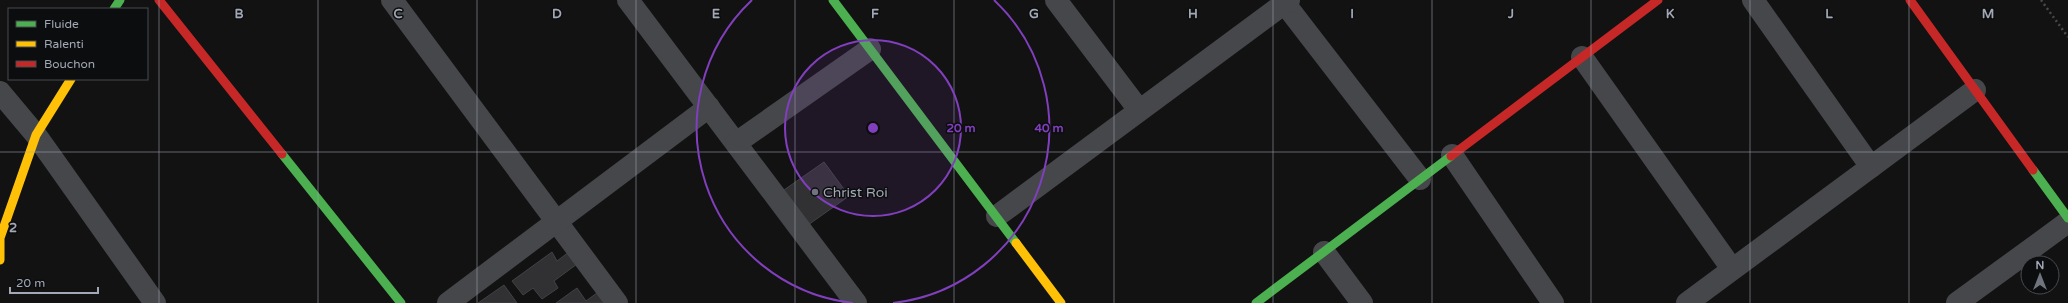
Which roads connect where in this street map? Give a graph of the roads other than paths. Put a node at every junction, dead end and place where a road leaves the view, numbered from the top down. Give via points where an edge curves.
1 (159, 0) edge
2 (392, 0) edge
3 (628, 0) edge
4 (833, 0) edge
5 (1056, 0) edge
6 (1658, 0) edge
7 (1753, 0) edge
8 (1910, 0) edge
9 (1285, 1) edge
10 (870, 49) junction
11 (1582, 57) junction
12 (70, 80) edge
13 (1975, 90) junction
14 (0, 92) edge
15 (709, 107) junction
16 (1140, 110) junction
17 (36, 135) junction
18 (736, 143) junction
19 (1452, 155) junction
20 (1871, 167) junction
21 (1420, 179) junction
22 (997, 216) junction
23 (2068, 218) edge
24 (556, 221) junction
25 (2068, 222) edge
26 (0, 238) edge
27 (1324, 252) junction
28 (0, 260) edge
29 (1732, 269) junction
30 (155, 303) edge
31 (401, 303) edge
32 (448, 303) edge
33 (617, 303) edge
34 (856, 303) edge
35 (1061, 303) edge
36 (1256, 303) edge
37 (1362, 303) edge
38 (1553, 303) edge
39 (1687, 303) edge
40 (1957, 303) edge

1 - 31 street
2 - 24 street
3 - 15 street
4 - 10 street
5 - 16 street
6 - 11 street
7 - 20 street
8 - 13 street
9 - 16 street
9 - 21 street
10 - 18 street
10 - 22 street
11 - 19 street
11 - 29 street
12 - 17 street
13 - 20 street
13 - 23 street
14 - 17 street
15 - 18 street
15 - 24 street
16 - 22 street
17 - 26 street
17 - 30 street
18 - 34 street
19 - 21 street
19 - 38 street
20 - 29 street
21 - 27 street
22 - 35 street
24 - 32 street
24 - 33 street
25 - 40 street
26 - 28 street
27 - 36 street
27 - 37 street
29 - 39 street

